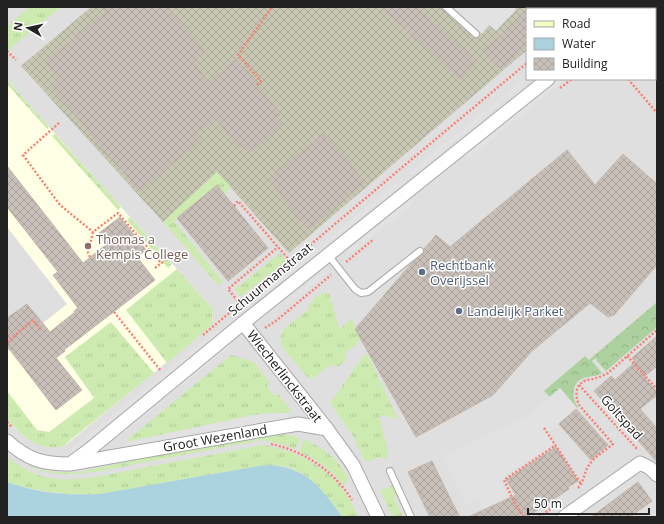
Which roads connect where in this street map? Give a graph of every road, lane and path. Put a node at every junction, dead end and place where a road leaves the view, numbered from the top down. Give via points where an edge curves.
1 (272, 7) edge
2 (446, 7) edge
3 (476, 34) dead end
4 (7, 51) edge
5 (16, 60) dead end
6 (526, 64) edge
7 (547, 80) edge
8 (629, 80) edge
9 (257, 85) dead end
10 (657, 113) edge
11 (59, 123) dead end
12 (234, 206) dead end
13 (93, 232) junction
14 (278, 247) junction
15 (420, 250) dead end
16 (176, 252) dead end
17 (328, 255) junction
18 (90, 257) dead end
19 (291, 262) junction
20 (161, 263) junction
21 (155, 268) dead end
22 (240, 304) junction
23 (114, 312) dead end
24 (243, 323) junction
25 (657, 330) edge
26 (42, 331) dead end
27 (197, 340) dead end
28 (7, 342) edge
29 (627, 356) junction
30 (158, 374) dead end
31 (579, 385) junction
32 (657, 389) edge
33 (7, 422) edge
34 (544, 428) dead end
35 (327, 429) junction
36 (15, 431) dead end
37 (7, 441) edge
38 (265, 443) dead end
39 (556, 445) junction
40 (640, 463) junction
41 (70, 464) junction
42 (390, 471) dead end
43 (657, 475) edge
44 (354, 502) dead end
45 (378, 517) edge
46 (411, 517) edge
47 (524, 517) edge
48 (564, 517) edge

1 - 9 path via 238,54 261,82
2 - 3 lane
4 - 5 path
6 - 19 path, Schuurmanstraat
7 - 17 street, Schuurmanstraat
8 - 10 path
11 - 13 path via 23,156 60,205
12 - 14 path via 238,201
13 - 18 path via 88,253
13 - 20 path via 118,213
14 - 19 path
14 - 22 path via 228,289
15 - 17 lane via 368,292 361,293
16 - 20 path
17 - 24 street, Schuurmanstraat
19 - 22 path, Schuurmanstraat
20 - 21 path
22 - 27 path, Schuurmanstraat
23 - 30 path via 162,371
24 - 35 street, Wiecherlinckstraat
24 - 41 street, Schuurmanstraat
25 - 29 path, Goltspad
26 - 28 path via 33,320
29 - 31 path, Goltspad via 608,373
29 - 32 path
31 - 39 path via 576,391 579,406 613,444 590,464 581,485
31 - 40 path, Goltspad via 644,456
33 - 36 path
34 - 39 path
35 - 41 street, Groot Wezenland via 298,424
35 - 45 street via 353,465
37 - 41 street, Groot Wezenland via 16,450 36,460
38 - 44 path via 296,452 324,468
39 - 47 path via 504,480
40 - 43 street
40 - 48 street
42 - 46 lane

